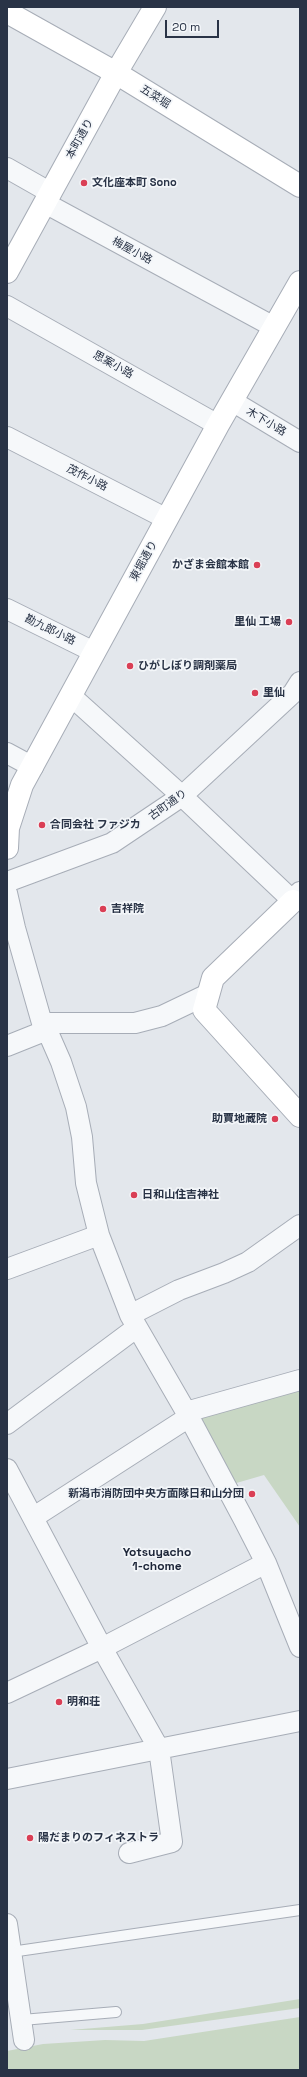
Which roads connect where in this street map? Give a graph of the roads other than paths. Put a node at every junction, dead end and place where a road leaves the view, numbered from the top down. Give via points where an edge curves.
1 (155, 7) edge
2 (7, 12) edge
3 (116, 73) junction
4 (7, 168) edge
5 (300, 186) edge
6 (48, 198) junction
7 (7, 272) edge
8 (300, 282) edge
9 (7, 306) edge
10 (274, 327) junction
11 (232, 402) junction
12 (218, 425) junction
13 (7, 437) edge
14 (300, 442) edge
15 (167, 518) junction
16 (7, 608) edge
17 (94, 652) junction
18 (300, 682) edge
19 (71, 696) junction
20 (7, 753) edge
21 (32, 767) junction
22 (182, 796) junction
23 (7, 848) edge
24 (7, 882) edge
25 (7, 893) edge
26 (297, 897) edge
27 (208, 994) junction
28 (44, 1026) junction
29 (7, 1046) edge
30 (300, 1116) edge
31 (300, 1225) edge
32 (99, 1235) junction
33 (7, 1269) edge
34 (133, 1322) junction
35 (300, 1380) edge
36 (188, 1415) junction
37 (7, 1424) edge
38 (7, 1469) edge
39 (34, 1517) junction
40 (266, 1563) junction
41 (300, 1647) edge
42 (102, 1648) junction
43 (7, 1693) edge
44 (300, 1721) edge
45 (159, 1749) junction
46 (7, 1779) edge
47 (129, 1853) dead end
48 (300, 1910) edge
49 (7, 1924) edge
50 (11, 1952) junction
51 (116, 2012) dead end
52 (22, 2020) junction
53 (24, 2040) dead end

1 - 3 street, 本町通り
2 - 3 street, 五菜堀
3 - 5 street, 五菜堀
3 - 6 street, 本町通り
4 - 6 street, 梅屋小路
6 - 7 street, 本町通り
6 - 10 street, 梅屋小路
8 - 10 street, 東堀通り
9 - 12 street, 思案小路
10 - 11 street, 東堀通り
11 - 12 street, 東堀通り
11 - 14 street, 木下小路
12 - 15 street, 東堀通り
13 - 15 street, 茂作小路
15 - 17 street, 東堀通り
16 - 17 street, 勘九郎小路
17 - 19 street, 東堀通り
18 - 22 street, 古町通り via 293,693
19 - 21 street, 東堀通り
19 - 22 street
20 - 21 street
21 - 23 street, 東堀通り via 22,785 8,828
22 - 24 street, 古町通り via 112,844
22 - 26 street
25 - 28 street
26 - 27 street via 213,978
27 - 28 street via 162,1016 135,1023
27 - 30 street via 204,1010
28 - 29 street
28 - 32 street via 61,1062 76,1107 82,1137 86,1183
31 - 34 street via 248,1262 179,1290
32 - 33 street
32 - 34 street
34 - 36 street
34 - 37 street
35 - 36 street
36 - 39 street
36 - 40 street
38 - 39 street
39 - 42 street
40 - 41 street
40 - 42 street
42 - 43 street
42 - 45 street
44 - 45 street
45 - 46 street
45 - 47 street via 172,1842
48 - 50 lane
49 - 50 street
50 - 52 street
51 - 52 lane
52 - 53 street

